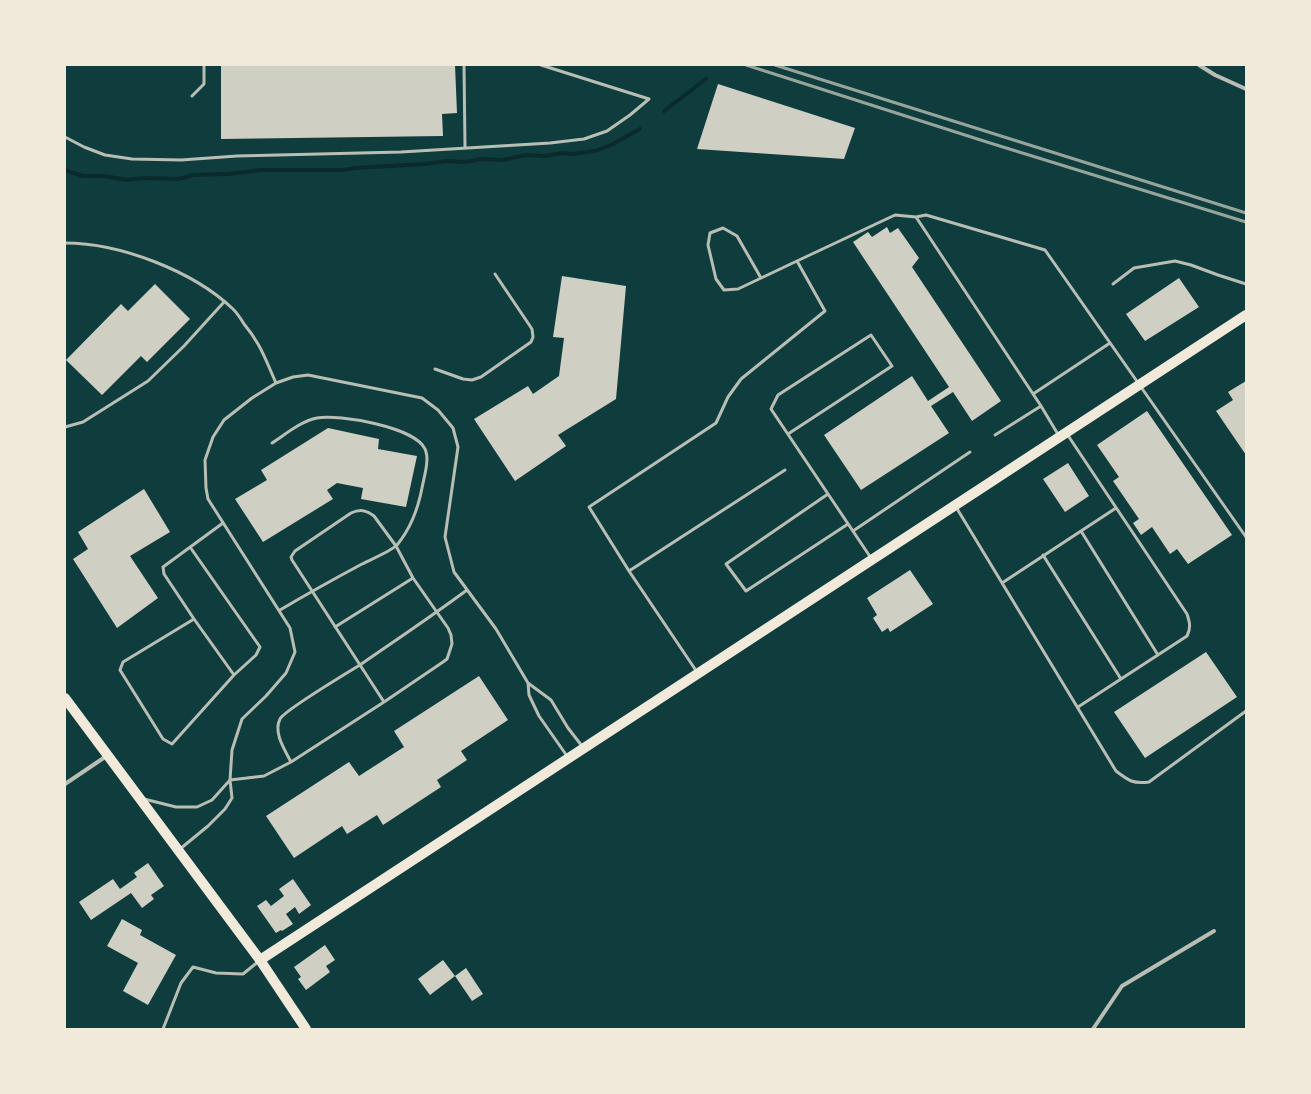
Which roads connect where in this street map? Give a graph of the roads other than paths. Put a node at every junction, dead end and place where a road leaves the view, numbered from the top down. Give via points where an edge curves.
1 (204, 65) edge
2 (464, 65) edge
3 (541, 65) edge
4 (1199, 65) edge
5 (1246, 89) edge
6 (192, 96) dead end
7 (65, 137) edge
8 (465, 148) junction
9 (916, 217) junction
10 (65, 243) edge
11 (797, 261) junction
12 (496, 274) dead end
13 (761, 278) junction
14 (1113, 284) dead end
15 (1246, 284) edge
16 (224, 302) junction
17 (1246, 316) edge
18 (1110, 343) junction
19 (435, 369) dead end
20 (276, 383) junction
21 (1140, 385) junction
22 (1033, 394) junction
23 (1041, 406) junction
24 (65, 427) edge
25 (788, 434) junction
26 (995, 435) dead end
27 (1063, 435) junction
28 (272, 443) dead end
29 (970, 452) dead end
30 (785, 470) dead end
31 (828, 494) junction
32 (955, 505) junction
33 (1116, 508) junction
34 (223, 523) junction
35 (848, 524) junction
36 (854, 531) junction
37 (1080, 531) junction
38 (1246, 537) edge
39 (396, 546) junction
40 (190, 547) junction
41 (1044, 555) junction
42 (872, 560) junction
43 (629, 571) junction
44 (413, 578) junction
45 (1002, 583) junction
46 (467, 590) junction
47 (312, 591) junction
48 (280, 610) junction
49 (436, 613) junction
50 (194, 619) junction
51 (335, 627) junction
52 (1158, 655) junction
53 (360, 665) junction
54 (698, 674) junction
55 (234, 675) junction
56 (1121, 679) junction
57 (528, 683) junction
58 (65, 698) edge
59 (384, 702) junction
60 (1078, 708) junction
61 (1246, 711) edge
62 (584, 748) junction
63 (108, 755) junction
64 (568, 758) junction
65 (291, 762) junction
66 (230, 780) junction
67 (65, 784) edge
68 (140, 798) junction
69 (179, 850) junction
70 (1214, 931) dead end
71 (260, 960) junction
72 (302, 1028) edge
73 (163, 1029) edge
74 (1093, 1029) edge

1 - 6 lane via 204,84
2 - 8 lane
3 - 8 lane via 649,99 607,131 584,139
4 - 5 street
7 - 8 lane via 105,155 132,159 181,160
9 - 11 lane via 895,215
9 - 18 lane via 926,215 1045,250
9 - 22 lane
10 - 16 lane via 81,243 135,255 175,271
11 - 13 lane
11 - 43 lane via 825,310 741,378 728,397 716,423 589,508
12 - 19 lane via 532,329 531,342 481,377 472,380
13 - 13 lane via 738,289 724,290 716,279 708,245 710,232 723,228 737,236
14 - 15 lane via 1134,268 1175,261
16 - 20 lane via 234,310 258,342
16 - 24 lane via 148,381 83,422
17 - 21 main road
18 - 21 lane
18 - 22 lane
20 - 34 lane via 224,420 213,437 205,460 206,488 208,499
20 - 46 lane via 308,375 327,378 422,398 438,410 453,428 458,447 445,537 454,572
21 - 27 main road
21 - 38 lane
22 - 23 lane
23 - 26 lane
23 - 27 lane
25 - 25 lane via 771,409 778,395 871,335 892,366
25 - 31 lane
27 - 32 main road
27 - 33 lane
28 - 39 lane via 304,424 326,417 361,421 408,434 419,441 425,449 427,458 418,507 412,522
29 - 36 lane
30 - 43 lane
31 - 35 lane
31 - 35 lane via 726,564 746,591
32 - 42 main road
32 - 45 lane
33 - 37 lane
33 - 52 lane via 1190,621 1187,636
34 - 40 lane
34 - 48 lane
35 - 36 lane
36 - 42 lane
37 - 41 lane
37 - 52 lane
39 - 44 lane
39 - 47 lane
39 - 47 lane via 370,513 359,510 351,513 293,553 292,560
40 - 50 lane via 163,568 164,574
40 - 55 lane via 260,647
41 - 45 lane
41 - 56 lane
42 - 54 main road
43 - 54 lane
44 - 49 lane
44 - 51 lane
45 - 60 lane
46 - 49 lane
46 - 57 lane via 496,628
47 - 48 lane
47 - 51 lane
48 - 66 lane via 290,628 295,652 286,673 242,719 232,750
49 - 53 lane
49 - 59 lane via 451,635 452,644 446,659
50 - 55 lane
50 - 55 lane via 123,662 120,670 163,739 172,744
51 - 53 lane
52 - 56 lane
53 - 59 lane
53 - 65 lane via 280,718 277,729
54 - 62 main road
56 - 60 lane
57 - 62 lane via 551,700
57 - 64 lane via 528,695 539,716
58 - 63 main road
59 - 65 lane
60 - 61 lane via 1116,771 1138,784 1149,782
62 - 64 main road
63 - 67 street
63 - 68 main road
64 - 71 main road
65 - 66 lane via 264,776
66 - 68 lane via 212,800 197,807 176,807
66 - 69 lane via 232,798 225,809
68 - 69 main road
69 - 71 main road
70 - 74 street via 1122,986
71 - 72 main road
71 - 73 lane via 243,974 216,973 193,967 181,983

